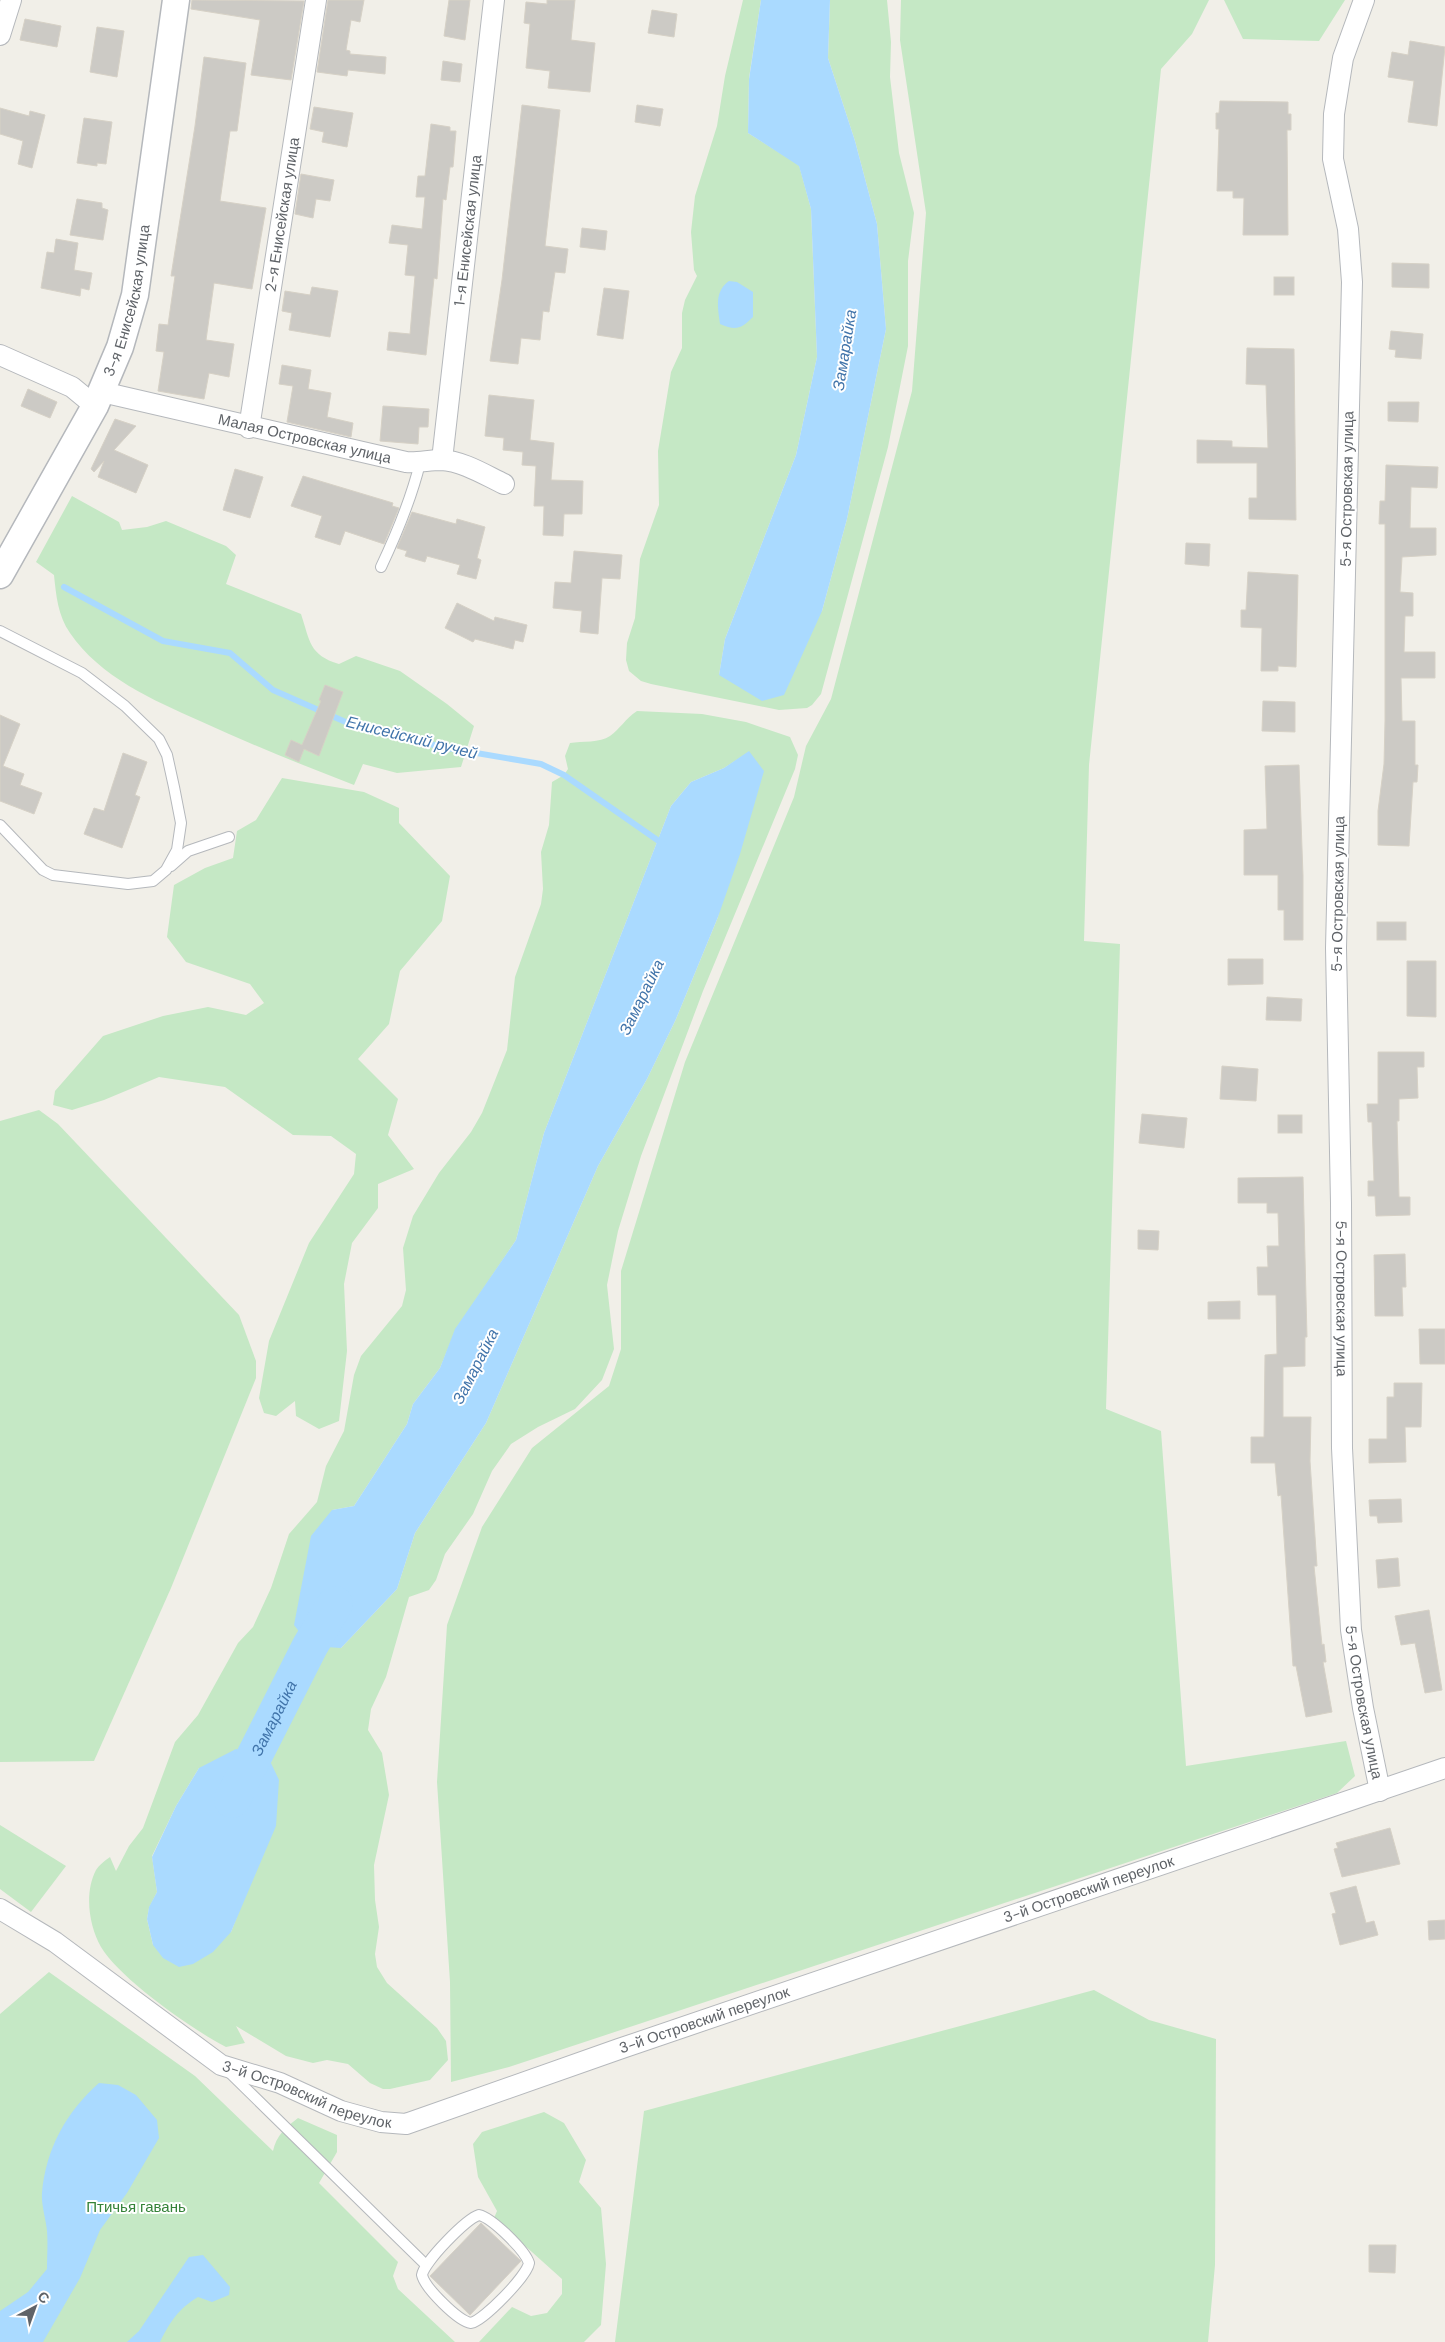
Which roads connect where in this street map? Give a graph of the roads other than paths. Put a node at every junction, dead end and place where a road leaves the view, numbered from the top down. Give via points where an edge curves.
1 (11, 0) edge
2 (176, 0) edge
3 (316, 0) edge
4 (494, 0) edge
5 (1364, 0) edge
6 (0, 34) edge
7 (0, 355) edge
8 (98, 399) junction
9 (249, 428) junction
10 (442, 460) junction
11 (420, 463) junction
12 (504, 484) dead end
13 (381, 567) dead end
14 (0, 576) edge
15 (0, 630) edge
16 (0, 825) edge
17 (228, 837) dead end
18 (166, 870) junction
19 (1445, 1768) edge
20 (1380, 1790) junction
21 (0, 1909) edge
22 (222, 2065) junction
23 (426, 2265) junction

1 - 6 street
2 - 8 street, 3-я Енисейская улица via 135,294 120,346
3 - 9 street, 2-я Енисейская улица
4 - 10 street, 1-я Енисейская улица
5 - 20 street, 5-я Островская улица via 1343,58 1334,114 1334,159 1348,229 1352,282 1336,948 1342,1448 1352,1630 1363,1708
7 - 8 street, Малая Островская улица
8 - 9 street, Малая Островская улица
8 - 14 street, 3-я Енисейская улица
9 - 11 street, Малая Островская улица
10 - 11 street, Малая Островская улица
10 - 12 street, Малая Островская улица via 462,464
11 - 13 lane via 401,524
15 - 18 lane via 82,673 125,706 159,739 167,755 180,824 177,850
16 - 18 lane via 43,870 53,875 128,884 153,881
17 - 18 lane via 188,851
19 - 20 street, 3-й Островский переулок
20 - 22 street, 3-й Островский переулок via 406,2124 381,2122 341,2111 280,2083
21 - 22 street, 3-й Островский переулок via 55,1942
22 - 23 lane
23 - 23 lane via 422,2275 426,2286 461,2319 472,2323 482,2318 524,2274 529,2263 517,2246 479,2215 468,2220

